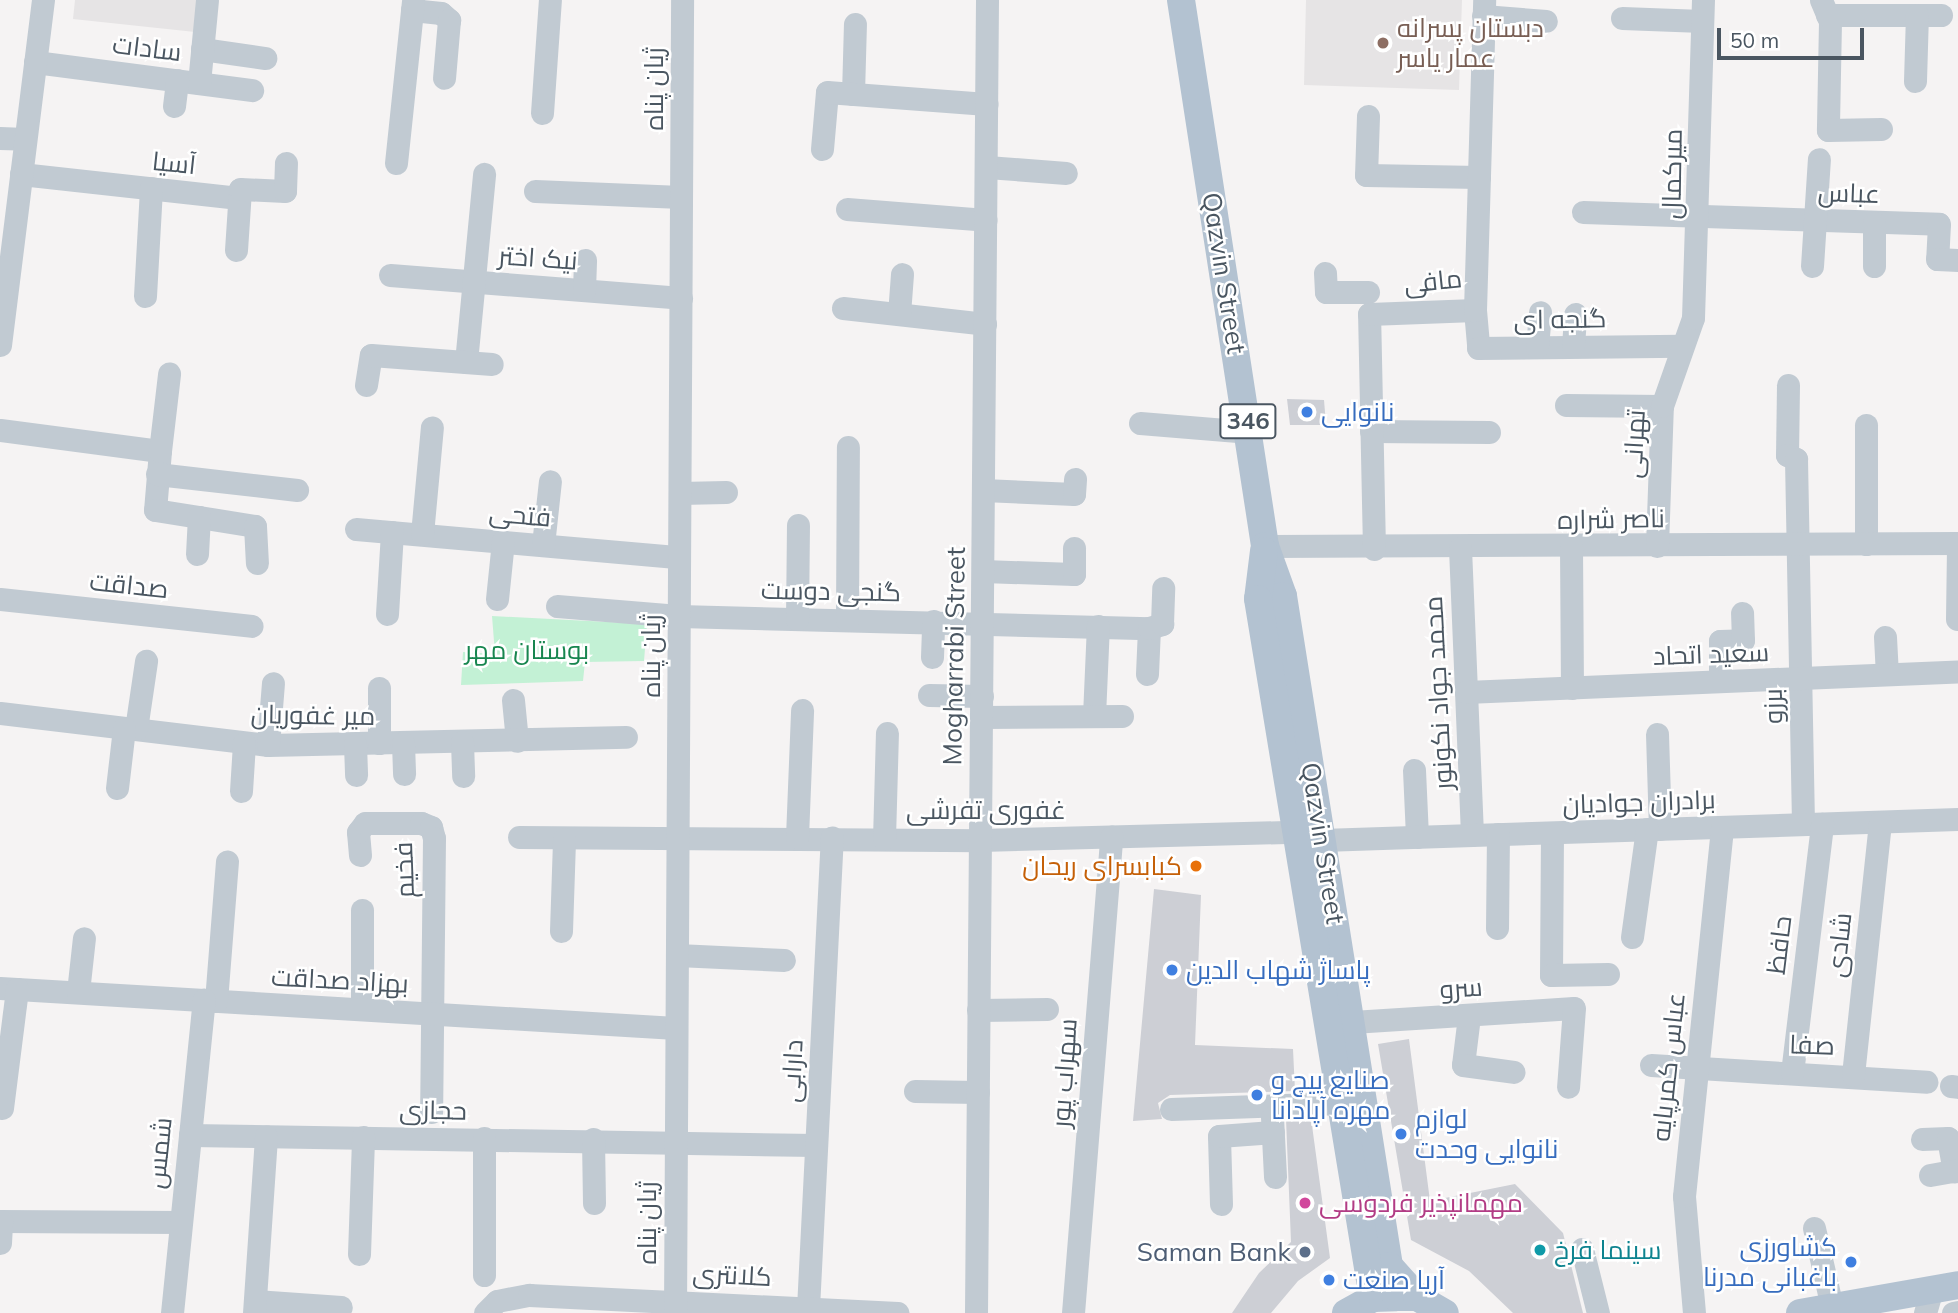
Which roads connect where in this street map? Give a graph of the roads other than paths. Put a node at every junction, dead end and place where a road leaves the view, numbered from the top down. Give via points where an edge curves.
1 (43, 0) edge
2 (207, 0) edge
3 (550, 0) edge
4 (682, 0) edge
5 (987, 0) edge
6 (1181, 0) edge
7 (412, 5) edge
8 (1824, 7) edge
9 (1483, 8) edge
10 (1894, 8) edge
11 (1702, 10) edge
12 (1917, 15) junction
13 (1941, 15) dead end
14 (1622, 19) dead end
15 (1546, 21) dead end
16 (855, 24) dead end
17 (202, 49) junction
18 (265, 58) dead end
19 (35, 62) junction
20 (444, 78) dead end
21 (1915, 81) dead end
22 (188, 82) junction
23 (252, 90) dead end
24 (853, 94) junction
25 (987, 104) junction
26 (174, 106) dead end
27 (542, 113) dead end
28 (1368, 116) dead end
29 (1881, 129) dead end
30 (0, 138) edge
31 (25, 139) junction
32 (822, 149) dead end
33 (1819, 159) dead end
34 (286, 163) dead end
35 (396, 163) dead end
36 (986, 167) junction
37 (1066, 173) dead end
38 (21, 174) junction
39 (484, 174) dead end
40 (1479, 177) junction
41 (151, 188) junction
42 (535, 191) dead end
43 (681, 197) junction
44 (239, 198) junction
45 (847, 209) dead end
46 (1583, 212) dead end
47 (1700, 215) junction
48 (986, 220) junction
49 (1816, 220) junction
50 (1874, 223) junction
51 (236, 250) dead end
52 (1958, 260) edge
53 (585, 261) dead end
54 (1812, 266) dead end
55 (1874, 266) dead end
56 (1325, 273) dead end
57 (902, 274) dead end
58 (390, 275) dead end
59 (474, 282) junction
60 (584, 290) junction
61 (1368, 295) junction
62 (145, 296) dead end
63 (681, 298) junction
64 (844, 308) dead end
65 (1475, 310) junction
66 (1540, 312) dead end
67 (899, 314) junction
68 (1575, 314) dead end
69 (985, 324) junction
70 (0, 345) edge
71 (1573, 346) junction
72 (1681, 346) junction
73 (1537, 347) junction
74 (466, 362) junction
75 (492, 364) dead end
76 (169, 374) dead end
77 (366, 385) dead end
78 (1788, 385) dead end
79 (1566, 405) dead end
80 (1662, 406) junction
81 (1140, 423) dead end
82 (1866, 425) dead end
83 (432, 427) dead end
84 (0, 430) edge
85 (1371, 431) junction
86 (1250, 432) junction
87 (1489, 432) dead end
88 (848, 447) dead end
89 (160, 451) junction
90 (157, 474) junction
91 (1075, 479) dead end
92 (550, 481) dead end
93 (296, 490) dead end
94 (984, 490) junction
95 (726, 492) dead end
96 (680, 493) junction
97 (199, 517) junction
98 (798, 525) dead end
99 (356, 529) dead end
100 (392, 532) junction
101 (422, 534) junction
102 (503, 541) junction
103 (1958, 543) edge
104 (1866, 544) junction
105 (542, 545) junction
106 (1799, 545) junction
107 (1265, 546) junction
108 (1657, 546) junction
109 (1571, 547) junction
110 (1074, 548) dead end
111 (1460, 548) junction
112 (1374, 549) junction
113 (197, 554) dead end
114 (679, 557) junction
115 (257, 563) dead end
116 (983, 571) junction
117 (1163, 588) dead end
118 (0, 599) edge
119 (497, 599) dead end
120 (557, 606) dead end
121 (1742, 613) dead end
122 (387, 614) dead end
123 (679, 616) junction
124 (797, 619) junction
125 (1957, 619) edge
126 (847, 620) junction
127 (933, 621) junction
128 (982, 622) junction
129 (252, 626) dead end
130 (1098, 626) junction
131 (1149, 628) junction
132 (1885, 637) dead end
133 (932, 657) dead end
134 (146, 661) dead end
135 (1958, 671) edge
136 (1147, 674) dead end
137 (1887, 674) junction
138 (1801, 678) junction
139 (1720, 681) junction
140 (273, 683) dead end
141 (379, 688) dead end
142 (1572, 688) junction
143 (1466, 692) junction
144 (929, 695) dead end
145 (513, 700) dead end
146 (981, 706) junction
147 (802, 710) dead end
148 (0, 713) edge
149 (1094, 716) junction
150 (1122, 716) dead end
151 (130, 729) junction
152 (887, 733) dead end
153 (1657, 734) dead end
154 (626, 737) dead end
155 (517, 741) junction
156 (462, 742) junction
157 (244, 743) junction
158 (379, 743) junction
159 (403, 743) junction
160 (355, 744) junction
161 (268, 746) junction
162 (1414, 771) dead end
163 (404, 774) dead end
164 (356, 775) dead end
165 (463, 776) dead end
166 (117, 788) dead end
167 (241, 791) dead end
168 (1958, 819) edge
169 (1881, 822) junction
170 (1813, 824) junction
171 (1722, 827) junction
172 (1653, 829) junction
173 (1294, 832) junction
174 (1552, 832) junction
175 (1498, 834) junction
176 (1472, 835) junction
177 (678, 836) junction
178 (1111, 836) junction
179 (519, 837) dead end
180 (797, 837) junction
181 (1417, 837) junction
182 (832, 838) junction
183 (564, 839) junction
184 (884, 839) junction
185 (980, 840) junction
186 (1322, 840) junction
187 (360, 855) dead end
188 (227, 861) dead end
189 (362, 910) dead end
190 (1497, 928) dead end
191 (561, 930) dead end
192 (1632, 937) dead end
193 (84, 938) dead end
194 (677, 955) junction
195 (784, 960) dead end
196 (1608, 974) dead end
197 (9, 988) edge
198 (78, 992) junction
199 (210, 1000) junction
200 (1047, 1009) dead end
201 (362, 1010) junction
202 (978, 1010) junction
203 (432, 1014) junction
204 (1468, 1016) junction
205 (1352, 1022) junction
206 (676, 1028) junction
207 (1651, 1065) dead end
208 (1695, 1068) junction
209 (1514, 1072) dead end
210 (1792, 1073) junction
211 (1853, 1075) junction
212 (1926, 1082) dead end
213 (1568, 1087) dead end
214 (915, 1091) dead end
215 (978, 1092) junction
216 (1343, 1103) junction
217 (1272, 1105) junction
218 (2, 1108) edge
219 (1171, 1109) dead end
220 (431, 1112) dead end
221 (1273, 1132) junction
222 (190, 1135) junction
223 (266, 1136) junction
224 (363, 1137) junction
225 (484, 1138) junction
226 (593, 1139) junction
227 (1922, 1139) dead end
228 (676, 1140) junction
229 (816, 1145) junction
230 (1956, 1170) edge
231 (1930, 1175) dead end
232 (1275, 1177) dead end
233 (594, 1203) dead end
234 (1221, 1204) dead end
235 (180, 1222) junction
236 (0, 1228) edge
237 (1814, 1228) dead end
238 (1582, 1249) dead end
239 (359, 1254) dead end
240 (484, 1275) dead end
241 (1938, 1296) edge
242 (1417, 1297) junction
243 (1373, 1298) junction
244 (254, 1307) edge
245 (341, 1307) dead end
246 (675, 1307) edge
247 (1832, 1307) junction
248 (808, 1308) junction
249 (172, 1313) edge
250 (485, 1313) edge
251 (898, 1313) edge
252 (976, 1313) edge
253 (1073, 1313) edge
254 (1346, 1313) edge
255 (1445, 1313) edge
256 (1598, 1313) edge
257 (1694, 1313) edge
258 (1800, 1313) edge

1 - 19 street
2 - 17 street
3 - 27 street
4 - 43 street, ژیان پناه
5 - 25 street, Mogharrabi Street
6 - 86 main road, Qazvin Street / 346
7 - 20 street via 449,20
7 - 35 street
8 - 10 street
8 - 29 street via 1828,130
9 - 15 street
9 - 40 street, مافی
10 - 12 street
11 - 14 street
11 - 47 street, میرکمال
12 - 13 street
12 - 21 street
16 - 24 street
17 - 18 street
17 - 22 street
19 - 22 street, سادات
19 - 31 street
22 - 23 street, سادات
22 - 26 street
24 - 25 street
24 - 32 street via 827,92
25 - 36 street, Mogharrabi Street
28 - 40 street via 1366,175
30 - 31 street
31 - 38 street
33 - 49 street
34 - 44 street, آسیا via 285,191 240,189
36 - 37 street
36 - 48 street, Mogharrabi Street
38 - 41 street, آسیا
38 - 70 street
39 - 59 street
40 - 65 street, مافی
41 - 44 street, آسیا
41 - 62 street
42 - 43 street
43 - 63 street, ژیان پناه
44 - 51 street
45 - 48 street
46 - 47 street, عباس
47 - 49 street, عباس
47 - 72 street, میرکمال via 1693,318
48 - 69 street, Mogharrabi Street
49 - 50 street, عباس
49 - 54 street
50 - 52 street, عباس via 1939,224 1937,259
50 - 55 street
53 - 60 street
56 - 61 street, مافی via 1326,292
57 - 67 street
58 - 59 street, نیک اختر
59 - 60 street, نیک اختر
59 - 74 street
60 - 63 street, نیک اختر
61 - 65 street, مافی
61 - 85 street
63 - 96 street, ژیان پناه
64 - 67 street
65 - 73 street, گنجه ای via 1478,348
66 - 73 street
67 - 69 street
68 - 71 street
69 - 94 street, Mogharrabi Street
71 - 72 street, گنجه ای
71 - 73 street, گنجه ای
72 - 80 street, تهرانی
74 - 75 street
74 - 77 street via 371,355
76 - 89 street
78 - 106 street via 1787,455 1796,460
79 - 80 street
80 - 108 street, تهرانی
81 - 86 street
82 - 104 street
83 - 101 street
84 - 89 street
85 - 87 street
85 - 112 street
86 - 107 main road, Qazvin Street / 346
88 - 126 street
89 - 90 street
90 - 93 street
90 - 97 street via 155,510
91 - 94 street via 1074,494
92 - 105 street
94 - 116 street, Mogharrabi Street
95 - 96 street
96 - 114 street, ژیان پناه
97 - 113 street
97 - 115 street via 255,526
98 - 124 street
99 - 100 street, فتحی
100 - 101 street, فتحی
100 - 122 street
101 - 102 street, فتحی
102 - 105 street, فتحی
102 - 119 street
103 - 104 street, ناصر شراره
103 - 125 street
104 - 106 street, ناصر شراره
105 - 114 street, فتحی
106 - 108 street, ناصر شراره
106 - 138 street, برزو
107 - 112 street, ناصر شراره
107 - 173 main road, Qazvin Street via 1258,599
107 - 186 main road, Qazvin Street / 346 via 1283,596
108 - 109 street, ناصر شراره
109 - 111 street, ناصر شراره
109 - 142 street
110 - 116 street via 1074,574
111 - 112 street, ناصر شراره
111 - 143 street, محمد جواد نکونور
114 - 123 street, ژیان پناه
116 - 128 street, Mogharrabi Street
117 - 131 street via 1162,624
118 - 129 street, صداقت
120 - 123 street, گنجی دوست
121 - 139 street via 1743,640 1720,642
123 - 124 street, گنجی دوست
123 - 177 street, ژیان پناه
124 - 126 street, گنجی دوست
126 - 127 street, گنجی دوست
127 - 128 street, گنجی دوست
127 - 133 street
128 - 130 street, گنجی دوست
128 - 146 street, Mogharrabi Street
130 - 131 street, گنجی دوست
130 - 149 street
131 - 136 street
132 - 137 street
134 - 151 street
135 - 137 street, سعید اتحاد
137 - 138 street, سعید اتحاد
138 - 139 street, سعید اتحاد
138 - 170 street, برزو
139 - 142 street, سعید اتحاد
140 - 161 street
141 - 158 street
142 - 143 street, سعید اتحاد
143 - 176 street, محمد جواد نکونور
144 - 146 street
145 - 155 street
146 - 149 street
146 - 185 street, Mogharrabi Street
147 - 180 street
148 - 151 street, میر غفوریان
149 - 150 street
151 - 157 street, میر غفوریان
151 - 166 street
152 - 184 street
153 - 172 street
154 - 155 street, میر غفوریان
155 - 156 street, میر غفوریان
156 - 159 street, میر غفوریان
156 - 165 street
157 - 161 street, میر غفوریان
157 - 167 street
158 - 159 street, میر غفوریان
158 - 160 street, میر غفوریان
159 - 163 street
160 - 161 street, میر غفوریان
160 - 164 street
162 - 181 street
168 - 169 street, برادران جوادیان
169 - 170 street, برادران جوادیان
169 - 211 street, شادی
170 - 171 street, برادران جوادیان
170 - 210 street, حافظ
171 - 172 street, برادران جوادیان
171 - 208 street, عباس کمرپایه
172 - 174 street, برادران جوادیان
172 - 192 street
173 - 178 street, غفوری تفرشی
173 - 216 main road, Qazvin Street
174 - 175 street, برادران جوادیان
174 - 196 street via 1551,975
175 - 176 street, برادران جوادیان
175 - 190 street
176 - 181 street, برادران جوادیان
177 - 180 street, غفوری تفرشی
177 - 183 street, غفوری تفرشی
177 - 194 street, ژیان پناه
178 - 185 street, غفوری تفرشی
178 - 253 street, سهراب پور
179 - 183 street, غفوری تفرشی
180 - 182 street, غفوری تفرشی
181 - 186 street, برادران جوادیان
182 - 184 street, غفوری تفرشی
182 - 229 street, دارابی
183 - 191 street
184 - 185 street, غفوری تفرشی
185 - 202 street, Mogharrabi Street
186 - 205 main road, Qazvin Street / 346
187 - 203 street, فخیم via 358,832 365,823 431,827
188 - 199 street, شمس
189 - 201 street
193 - 198 street
194 - 195 street
194 - 206 street, ژیان پناه
197 - 198 street, بهزاد صداقت
197 - 218 street
198 - 199 street, بهزاد صداقت
199 - 201 street, بهزاد صداقت
199 - 222 street, شمس
200 - 202 street
201 - 203 street, بهزاد صداقت
202 - 215 street, Mogharrabi Street
203 - 206 street, بهزاد صداقت
203 - 220 street
204 - 205 street, سرو
204 - 209 street via 1464,1065
204 - 213 street, سرو via 1574,1008
205 - 242 main road, Qazvin Street / 346 via 1389,1266
206 - 228 street, ژیان پناه
207 - 208 street, صفا
208 - 210 street, صفا
208 - 257 street, عباس کمرپایه via 1683,1221
210 - 211 street, صفا
211 - 212 street, صفا
214 - 215 street
215 - 252 street, Mogharrabi Street
216 - 217 street
216 - 243 main road, Qazvin Street
217 - 219 street
217 - 221 street
221 - 232 street
221 - 234 street via 1219,1136
222 - 223 street, حجازی
222 - 235 street, شمس
223 - 224 street, حجازی
223 - 244 street
224 - 225 street, حجازی
224 - 239 street
225 - 226 street, حجازی
225 - 240 street
226 - 228 street, حجازی
226 - 233 street
227 - 230 street via 1948,1138
228 - 229 street, حجازی
228 - 246 street, ژیان پناه
229 - 248 street, دارابی
230 - 231 street
235 - 236 street
235 - 249 street, شمس
237 - 247 street
238 - 256 street
241 - 247 main road
242 - 243 main road
242 - 255 main road
243 - 254 main road
244 - 245 street
246 - 248 street, کلانتری
246 - 250 street, کلانتری via 511,1296
247 - 258 main road
248 - 251 street, کلانتری

